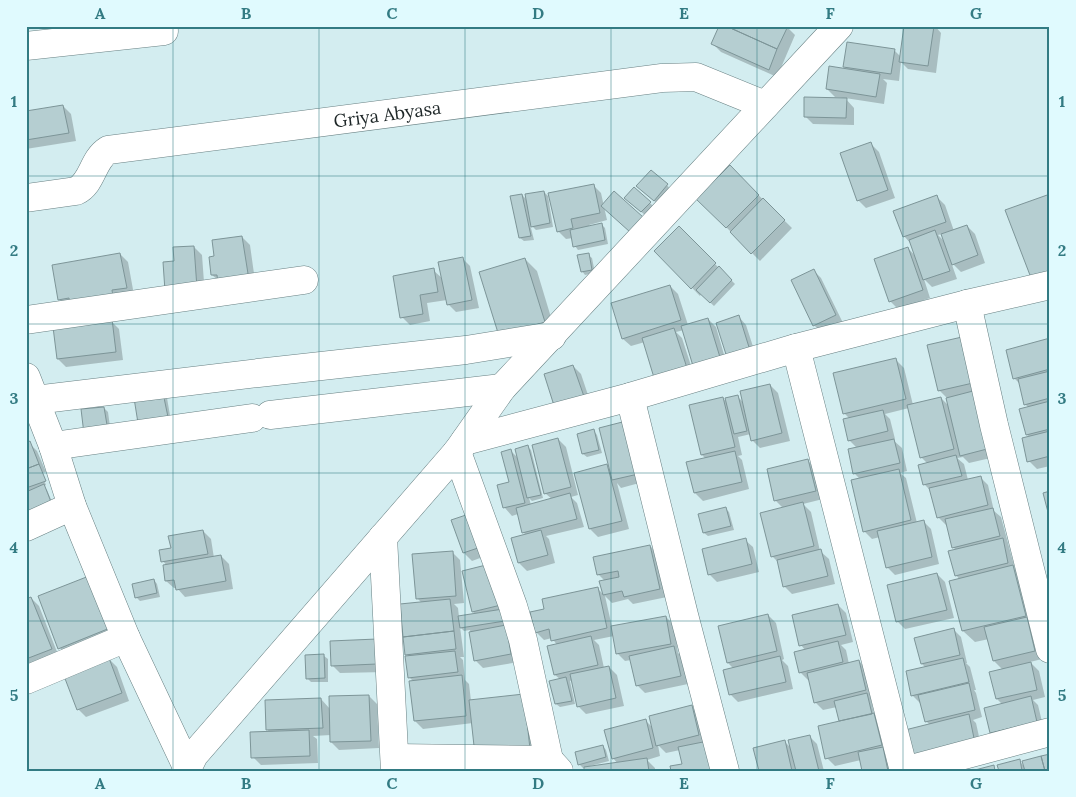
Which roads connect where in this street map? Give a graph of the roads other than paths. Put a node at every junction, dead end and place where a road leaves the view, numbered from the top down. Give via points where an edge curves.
1 (839, 26) edge
2 (164, 31) dead end
3 (26, 46) edge
4 (765, 105) junction
5 (26, 198) edge
6 (304, 280) dead end
7 (1050, 285) edge
8 (967, 304) junction
9 (26, 320) edge
10 (552, 336) junction
11 (796, 348) junction
12 (31, 388) edge
13 (502, 388) junction
14 (630, 397) junction
15 (53, 446) junction
16 (461, 446) junction
17 (72, 506) junction
18 (26, 527) edge
19 (383, 537) junction
20 (126, 638) junction
21 (1050, 649) edge
22 (26, 680) edge
23 (1050, 732) edge
24 (395, 764) edge
25 (554, 765) edge
26 (186, 769) edge
27 (725, 771) edge
28 (904, 771) edge

1 - 4 street
2 - 3 street
4 - 5 street, Griya Abyasa via 696,77 662,78 108,150 81,189
4 - 10 street
6 - 9 street
7 - 8 street
8 - 11 street
8 - 21 street
10 - 12 street via 466,350 258,373
10 - 13 street
11 - 14 street
11 - 28 street
12 - 15 street
13 - 15 street
13 - 16 street
14 - 16 street
14 - 27 street
15 - 17 street
16 - 19 street
16 - 25 street via 523,640
17 - 18 street
17 - 20 street
19 - 24 street
19 - 26 street via 194,755
20 - 22 street
20 - 26 street
23 - 28 street
24 - 25 street

